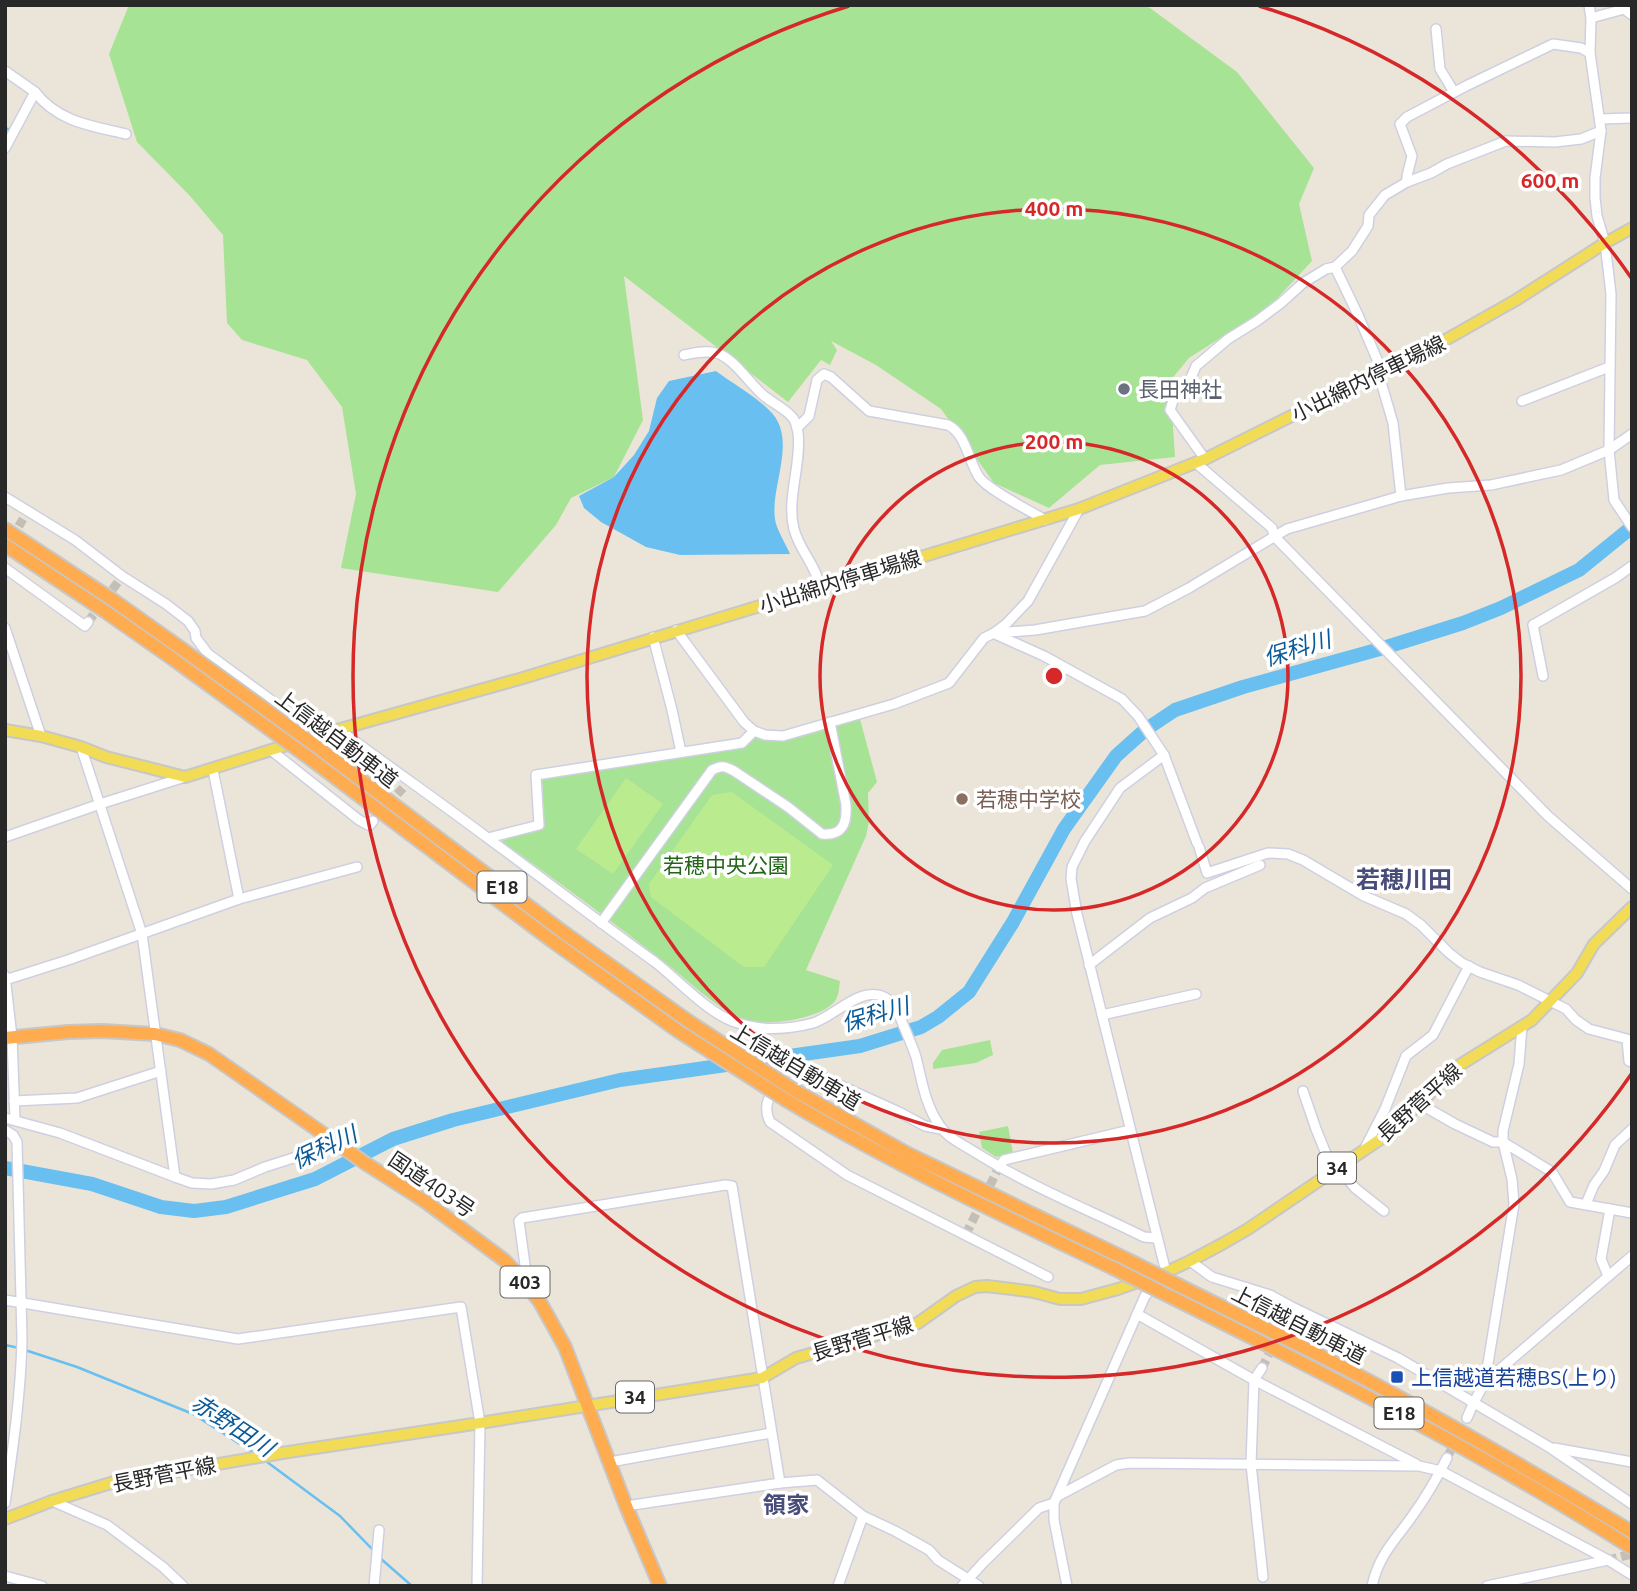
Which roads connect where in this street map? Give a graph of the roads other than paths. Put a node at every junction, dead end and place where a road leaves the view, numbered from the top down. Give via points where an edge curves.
1 (1589, 5) edge
2 (1632, 15) edge
3 (1591, 18) junction
4 (1436, 29) dead end
5 (1590, 53) junction
6 (5, 71) edge
7 (35, 92) junction
8 (1454, 92) junction
9 (1632, 118) edge
10 (1601, 119) junction
11 (1601, 131) junction
12 (126, 134) dead end
13 (5, 148) edge
14 (1407, 182) junction
15 (1632, 228) edge
16 (1605, 243) junction
17 (1335, 267) junction
18 (684, 355) dead end
19 (1609, 367) junction
20 (1382, 371) junction
21 (1522, 401) dead end
22 (797, 428) junction
23 (1632, 433) edge
24 (1608, 450) junction
25 (1200, 461) junction
26 (1401, 496) junction
27 (5, 497) edge
28 (1079, 509) junction
29 (1045, 520) junction
30 (1632, 527) edge
31 (5, 529) edge
32 (1274, 536) junction
33 (5, 545) edge
34 (1632, 566) edge
35 (5, 568) edge
36 (820, 587) junction
37 (88, 622) dead end
38 (5, 628) edge
39 (676, 630) junction
40 (994, 633) junction
41 (653, 637) junction
42 (9, 654) edge
43 (178, 654) junction
44 (1543, 677) dead end
45 (830, 722) junction
46 (5, 730) edge
47 (340, 730) junction
48 (754, 730) junction
49 (41, 736) junction
50 (81, 747) junction
51 (317, 748) junction
52 (271, 751) junction
53 (681, 752) junction
54 (1164, 755) junction
55 (213, 770) junction
56 (185, 777) junction
57 (100, 804) junction
58 (373, 821) dead end
59 (5, 837) edge
60 (488, 838) junction
61 (1260, 865) dead end
62 (357, 867) dead end
63 (1632, 889) edge
64 (239, 899) junction
65 (1632, 907) edge
66 (601, 923) junction
67 (142, 934) junction
68 (1089, 965) junction
69 (1469, 966) junction
70 (6, 979) edge
71 (1196, 994) dead end
72 (1550, 1002) junction
73 (1101, 1015) junction
74 (1522, 1027) junction
75 (155, 1034) junction
76 (8, 1037) edge
77 (1632, 1062) edge
78 (161, 1071) junction
79 (1303, 1091) dead end
80 (790, 1095) junction
81 (14, 1101) junction
82 (1420, 1104) junction
83 (10, 1119) edge
84 (942, 1129) junction
85 (1632, 1129) edge
86 (5, 1130) edge
87 (1130, 1130) junction
88 (1503, 1142) junction
89 (338, 1144) junction
90 (1364, 1150) junction
91 (999, 1167) junction
92 (1336, 1169) junction
93 (175, 1177) junction
94 (1587, 1204) junction
95 (1610, 1209) junction
96 (1384, 1211) dead end
97 (1632, 1213) edge
98 (1156, 1238) junction
99 (1632, 1256) edge
100 (1190, 1261) junction
101 (1166, 1272) junction
102 (1608, 1276) junction
103 (1048, 1277) dead end
104 (523, 1280) junction
105 (5, 1300) edge
106 (21, 1303) junction
107 (1137, 1314) junction
108 (1262, 1368) tunnel mouth
109 (762, 1378) junction
110 (1254, 1380) junction
111 (1485, 1382) junction
112 (1473, 1404) junction
113 (588, 1405) junction
114 (1467, 1418) tunnel mouth
115 (480, 1423) junction
116 (771, 1433) junction
117 (10, 1440) edge
118 (1549, 1447) junction
119 (1447, 1458) tunnel mouth
120 (610, 1462) junction
121 (1632, 1462) edge
122 (1251, 1464) junction
123 (1419, 1466) junction
124 (1440, 1471) junction
125 (780, 1483) junction
126 (1056, 1499) junction
127 (52, 1501) junction
128 (5, 1503) edge
129 (1632, 1504) edge
130 (626, 1506) junction
131 (863, 1516) junction
132 (5, 1519) edge
133 (380, 1530) dead end
134 (1632, 1532) edge
135 (1632, 1548) edge
136 (1608, 1560) junction
137 (1632, 1575) edge
138 (5, 1576) edge
139 (1263, 1577) dead end
140 (965, 1582) edge
141 (42, 1586) edge
142 (183, 1586) edge
143 (374, 1586) edge
144 (477, 1586) edge
145 (660, 1586) edge
146 (838, 1586) edge
147 (979, 1586) edge
148 (1067, 1586) edge
149 (1372, 1586) edge
150 (1487, 1586) edge

1 - 3 street
2 - 3 street via 1624,9
3 - 5 street
4 - 8 street via 1440,69
5 - 8 street via 1553,44
5 - 10 street
6 - 7 street
7 - 12 street via 57,114
7 - 13 street
8 - 14 street via 1400,124 1412,156
9 - 10 street
10 - 11 street
11 - 14 street via 1581,139 1506,141
11 - 16 street via 1595,198
14 - 17 street via 1385,195 1369,215 1368,226 1352,251
15 - 16 main road, 小出綿内停車場線
16 - 19 street via 1611,294
16 - 20 main road, 小出綿内停車場線 via 1516,300
17 - 20 street
17 - 25 street via 1303,284 1228,340 1196,366 1189,382 1175,394 1170,410
18 - 22 street via 708,352 726,358 791,415
19 - 21 street
19 - 24 street
20 - 25 main road, 小出綿内停車場線
20 - 26 street
22 - 29 street via 809,416 817,380 824,373 869,411 956,429 979,477
22 - 36 street via 793,528
23 - 24 street
24 - 26 street via 1561,470 1491,485
24 - 30 street via 1613,496
25 - 28 main road, 小出綿内停車場線
25 - 32 street via 1272,528
26 - 32 street
27 - 51 street via 26,515 75,540 120,579 188,621 208,654
28 - 29 main road, 小出綿内停車場線
28 - 40 street via 1028,601
29 - 36 main road, 小出綿内停車場線
31 - 43 highway, 上信越自動車道 / E18
32 - 40 street via 1145,611
32 - 63 street via 1548,816
33 - 43 highway, 上信越自動車道 / E18
34 - 44 street via 1533,625
35 - 37 street via 85,626
36 - 39 main road, 小出綿内停車場線
38 - 42 street
39 - 41 main road, 小出綿内停車場線
39 - 48 street via 733,709
40 - 45 street via 984,638 949,683
40 - 54 street via 1122,699
41 - 47 main road, 小出綿内停車場線
41 - 53 street
42 - 49 street
43 - 51 highway, 上信越自動車道 / E18, bridge
45 - 48 street via 783,736
45 - 66 street via 847,819 837,832 822,834 734,771 718,767
46 - 49 main road, 小出綿内停車場線
47 - 51 main road, 小出綿内停車場線
47 - 60 street via 405,784
48 - 53 street via 742,743
49 - 50 main road, 小出綿内停車場線
50 - 56 main road, 小出綿内停車場線
50 - 57 street
51 - 52 main road, 小出綿内停車場線
51 - 80 highway, 上信越自動車道 / E18, bridge
51 - 80 highway, 上信越自動車道 / E18, bridge via 560,947 678,1031
52 - 55 main road, 小出綿内停車場線
52 - 58 street via 359,820 368,825
53 - 60 street via 537,775 539,825
54 - 68 street via 1120,788 1073,867 1071,879
54 - 69 street via 1207,873 1269,853 1288,854 1406,914
55 - 56 main road, 小出綿内停車場線
55 - 64 street
56 - 57 street
57 - 59 street
57 - 67 street
60 - 66 street
61 - 68 street via 1150,918
62 - 64 street
64 - 67 street
65 - 72 main road, 長野菅平線 / 34 via 1594,944 1577,973
66 - 84 street via 720,1016 738,1024 770,1030 812,1023 860,997 880,995 890,1000 915,1054 932,1114
67 - 70 street
67 - 75 street
68 - 73 street
69 - 72 street
69 - 90 street via 1433,1035 1406,1056
70 - 76 street
71 - 73 street
72 - 74 main road, 長野菅平線 / 34
72 - 77 street via 1589,1029 1628,1040
73 - 87 street
74 - 82 main road, 長野菅平線 / 34 via 1447,1073
74 - 88 street
75 - 76 highway, 国道403号 / 403 via 68,1031
75 - 78 street
75 - 89 highway, 国道403号 / 403 via 209,1054
76 - 81 street
78 - 81 street via 77,1098
78 - 93 street
79 - 92 street
80 - 134 highway, 上信越自動車道 / E18, bridge via 1321,1356
80 - 135 highway, 上信越自動車道 / E18, bridge via 863,1145 1343,1384 1468,1450
81 - 83 street
82 - 88 street via 1493,1142
82 - 90 main road, 長野菅平線 / 34
83 - 93 street
84 - 91 street
84 - 103 street via 925,1126 824,1078 792,1081 779,1088 766,1105 770,1122 846,1175
85 - 94 street via 1615,1145
86 - 106 street via 17,1142
87 - 91 street via 1004,1160
87 - 98 street
88 - 94 street via 1552,1172 1570,1202
88 - 111 street via 1514,1204
89 - 93 street via 234,1180 211,1184
89 - 104 highway, 国道403号 / 403 via 470,1233
90 - 92 main road, 長野菅平線 / 34
91 - 98 street via 1144,1237
92 - 96 street
92 - 100 main road, 長野菅平線 / 34 via 1248,1229
94 - 95 street
95 - 97 street
95 - 102 street via 1601,1259
98 - 101 street
99 - 102 street
100 - 101 main road, 長野菅平線 / 34
100 - 112 street via 1212,1277 1270,1295 1290,1310 1398,1358
101 - 107 street via 1145,1296
101 - 109 main road, 長野菅平線 / 34 via 1071,1300 975,1287 918,1323 796,1358
102 - 111 street
104 - 109 street via 522,1218 732,1186
104 - 113 highway, 国道403号 / 403 via 565,1346
105 - 106 street
106 - 115 street via 238,1339 461,1307
106 - 117 street via 22,1371
107 - 110 street
107 - 126 street
108 - 110 street
109 - 113 main road, 長野菅平線 / 34
109 - 116 street
110 - 122 street
110 - 123 street
111 - 112 street
112 - 114 street
112 - 118 street
113 - 115 main road, 長野菅平線 / 34
113 - 120 highway, 国道403号 / 403
115 - 127 main road, 長野菅平線 / 34 via 114,1482
115 - 144 street
116 - 120 street
116 - 125 street
117 - 128 street
118 - 121 street
118 - 129 street
119 - 124 street
120 - 130 highway, 国道403号 / 403
122 - 123 street
122 - 126 street via 1129,1462
122 - 139 street
123 - 124 street
124 - 136 street
124 - 149 street via 1384,1554
125 - 130 street
125 - 131 street via 817,1480
126 - 140 street via 1039,1508
126 - 148 street via 1054,1521
127 - 132 main road, 長野菅平線 / 34
127 - 142 street via 107,1525
130 - 145 highway, 国道403号 / 403
131 - 140 street via 929,1550
131 - 146 street
133 - 143 street
136 - 137 street
136 - 150 street
138 - 141 street
140 - 147 street

